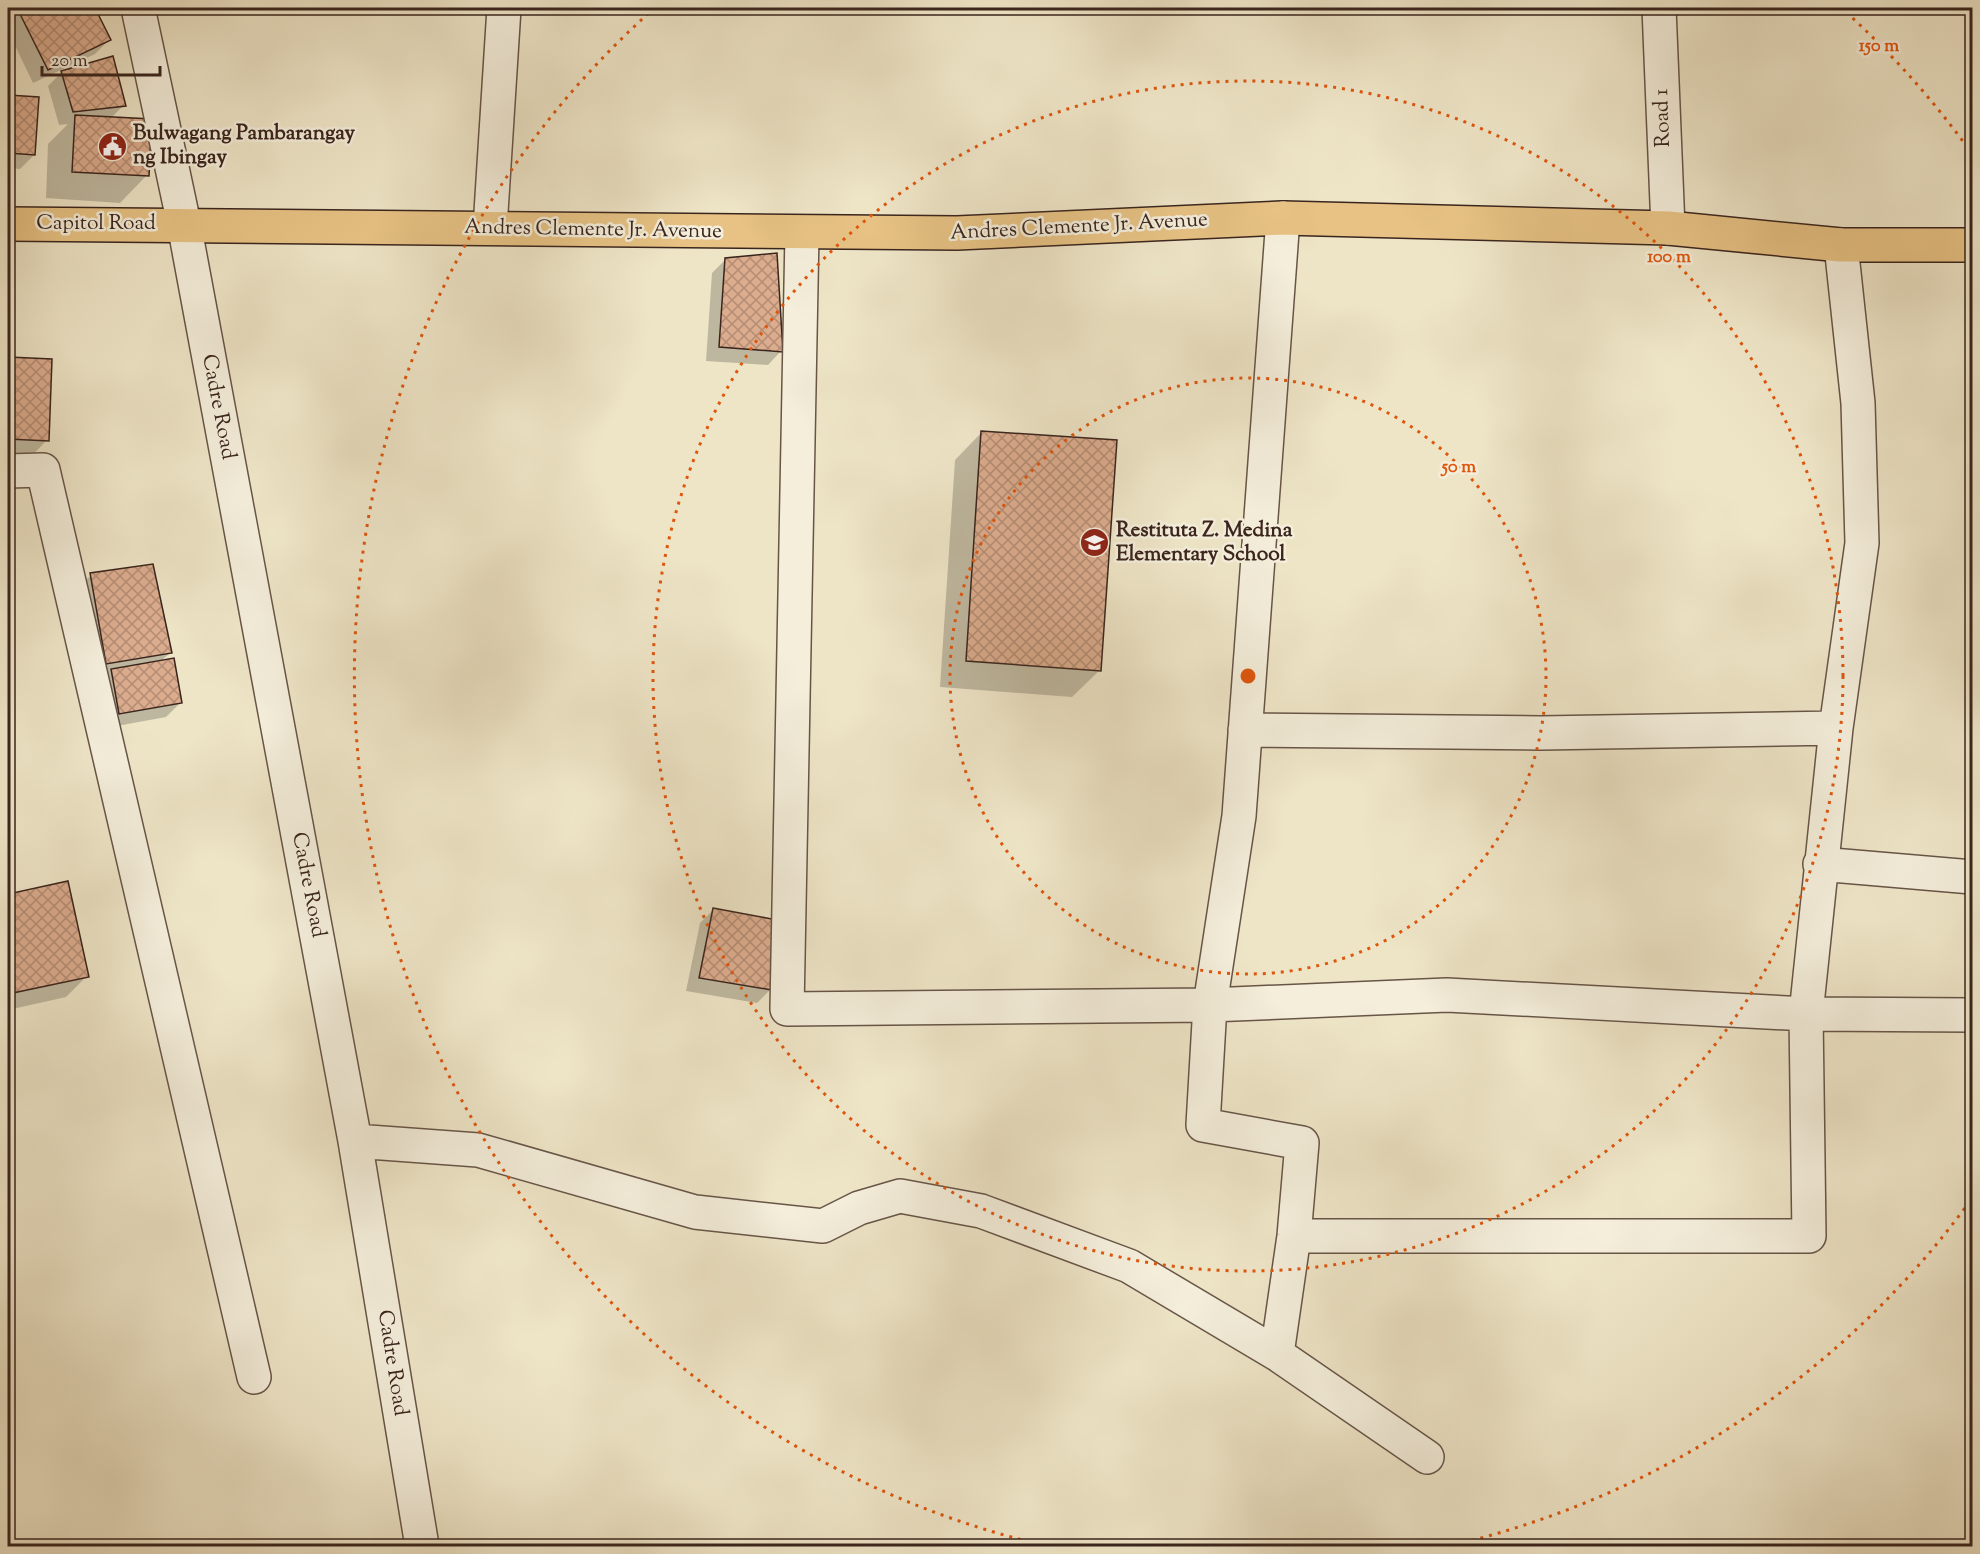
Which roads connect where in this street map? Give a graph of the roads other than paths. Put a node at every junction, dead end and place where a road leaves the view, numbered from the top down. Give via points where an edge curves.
1 (138, 8) edge
2 (504, 8) edge
3 (1659, 8) edge
4 (1283, 219) junction
5 (8, 224) edge
6 (184, 224) junction
7 (490, 228) junction
8 (1668, 228) junction
9 (802, 233) junction
10 (1841, 245) junction
11 (1972, 246) edge
12 (8, 471) edge
13 (1836, 728) junction
14 (1245, 730) junction
15 (1820, 864) junction
16 (1972, 877) edge
17 (1210, 1005) junction
18 (1806, 1014) junction
19 (1972, 1016) edge
20 (355, 1141) junction
21 (1294, 1236) junction
22 (1277, 1354) junction
23 (254, 1377) dead end
24 (1427, 1457) dead end
25 (422, 1546) edge

1 - 6 street, Cadre Road
2 - 7 street
3 - 8 street, Road 1
4 - 8 main road, Andres Clemente Jr. Avenue
4 - 9 main road, Andres Clemente Jr. Avenue via 957,233
4 - 14 street
5 - 6 main road, Capitol Road
6 - 7 main road, Andres Clemente Jr. Avenue
6 - 20 street, Cadre Road
7 - 9 main road, Andres Clemente Jr. Avenue
8 - 10 main road, Andres Clemente Jr. Avenue
9 - 17 street via 787,1009
10 - 11 main road, Andres Clemente Jr. Avenue
10 - 13 street via 1858,403 1862,543
12 - 23 street via 43,471
13 - 14 street via 1541,733
13 - 15 street
14 - 17 street via 1239,816
15 - 16 street
15 - 18 street
17 - 18 street via 1447,995
17 - 21 street via 1203,1125 1302,1143
18 - 19 street
18 - 21 street via 1809,1236
20 - 22 street via 478,1150 695,1212 823,1227 859,1208 900,1196 981,1211 1129,1266
20 - 25 street, Cadre Road
21 - 22 street
22 - 24 street

